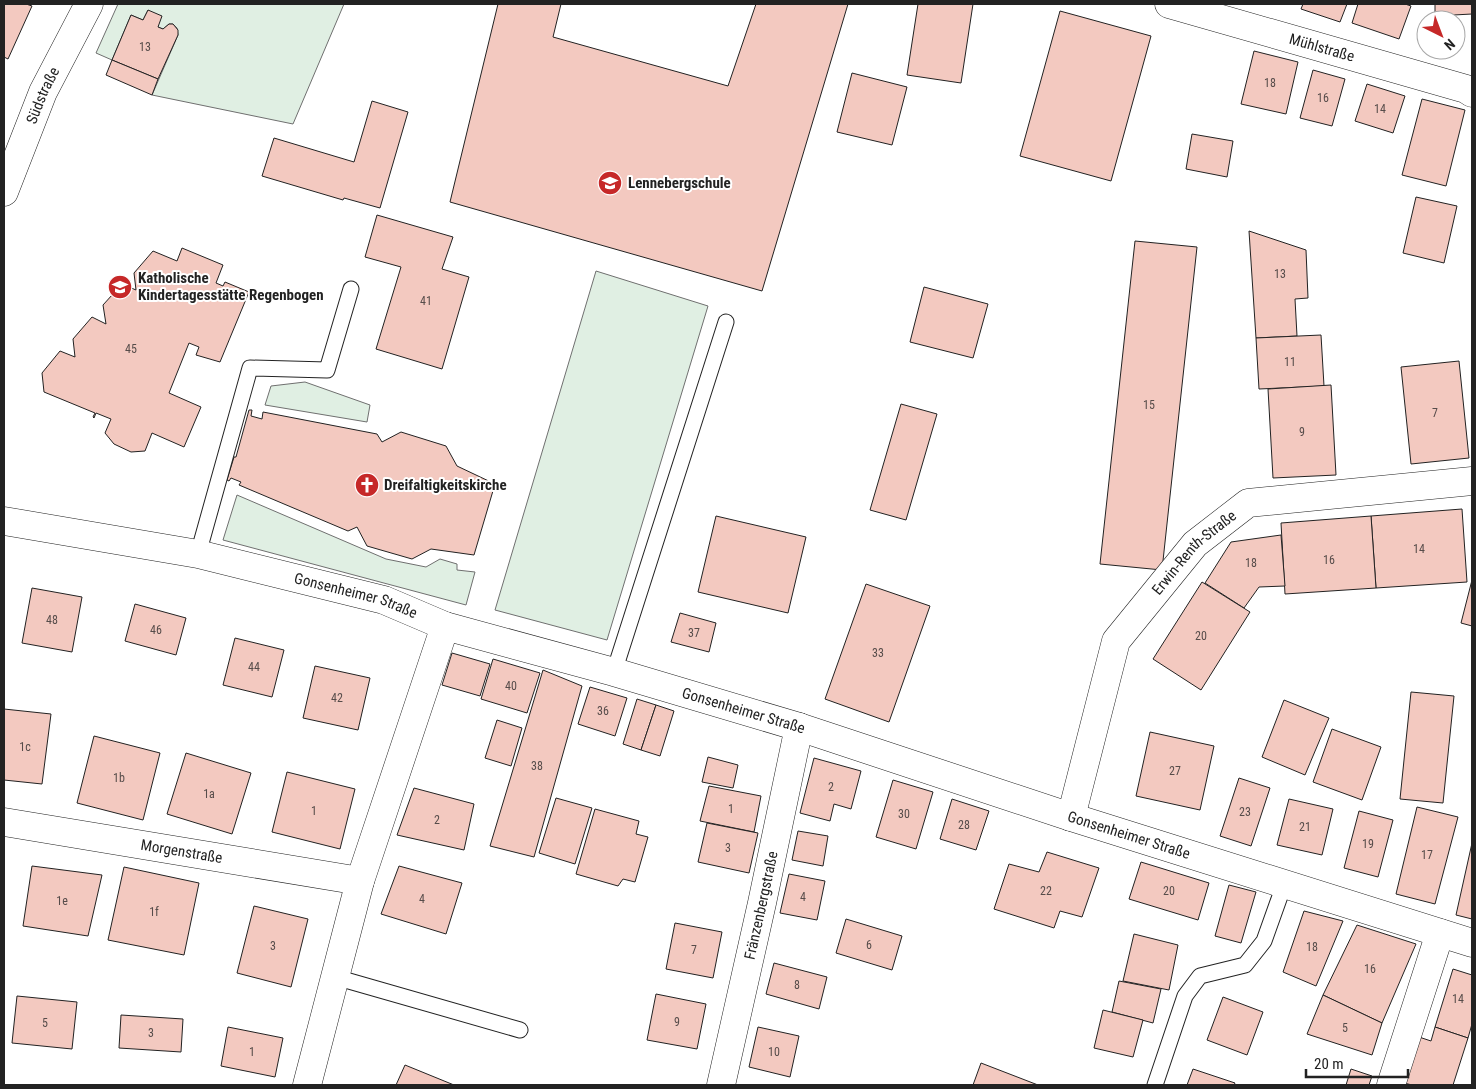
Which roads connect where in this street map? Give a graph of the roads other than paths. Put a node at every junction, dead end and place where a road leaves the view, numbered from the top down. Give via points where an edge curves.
1 (88, 4) edge
2 (1169, 4) edge
3 (1472, 93) edge
4 (4, 192) edge
5 (351, 289) dead end
6 (726, 322) dead end
7 (1472, 481) edge
8 (4, 521) edge
9 (198, 554) junction
10 (445, 626) junction
11 (614, 672) junction
12 (799, 727) junction
13 (1071, 817) junction
14 (4, 822) edge
15 (360, 881) junction
16 (1284, 885) junction
17 (1440, 932) junction
18 (1472, 943) edge
19 (335, 977) junction
20 (520, 1030) dead end
21 (307, 1085) edge
22 (721, 1085) edge
23 (1155, 1085) edge
24 (1391, 1085) edge

1 - 4 street, Südstraße via 43,92
2 - 3 street, Mühlstraße
5 - 9 lane via 327,370 250,368
6 - 11 lane
7 - 13 street, Erwin-Renth-Straße via 1248,502 1195,544 1116,640
8 - 9 street, Gonsenheimer Straße
9 - 10 street, Gonsenheimer Straße via 384,600
10 - 11 street, Gonsenheimer Straße
10 - 15 street
11 - 12 street, Gonsenheimer Straße
12 - 13 street, Gonsenheimer Straße
12 - 22 street, Fränzenbergstraße
13 - 16 street, Gonsenheimer Straße
14 - 15 street, Morgenstraße
15 - 19 street
16 - 17 street, Gonsenheimer Straße
16 - 23 lane via 1264,941 1244,965 1200,976 1185,996
17 - 18 street, Gonsenheimer Straße
17 - 24 street
19 - 20 lane
19 - 21 street

